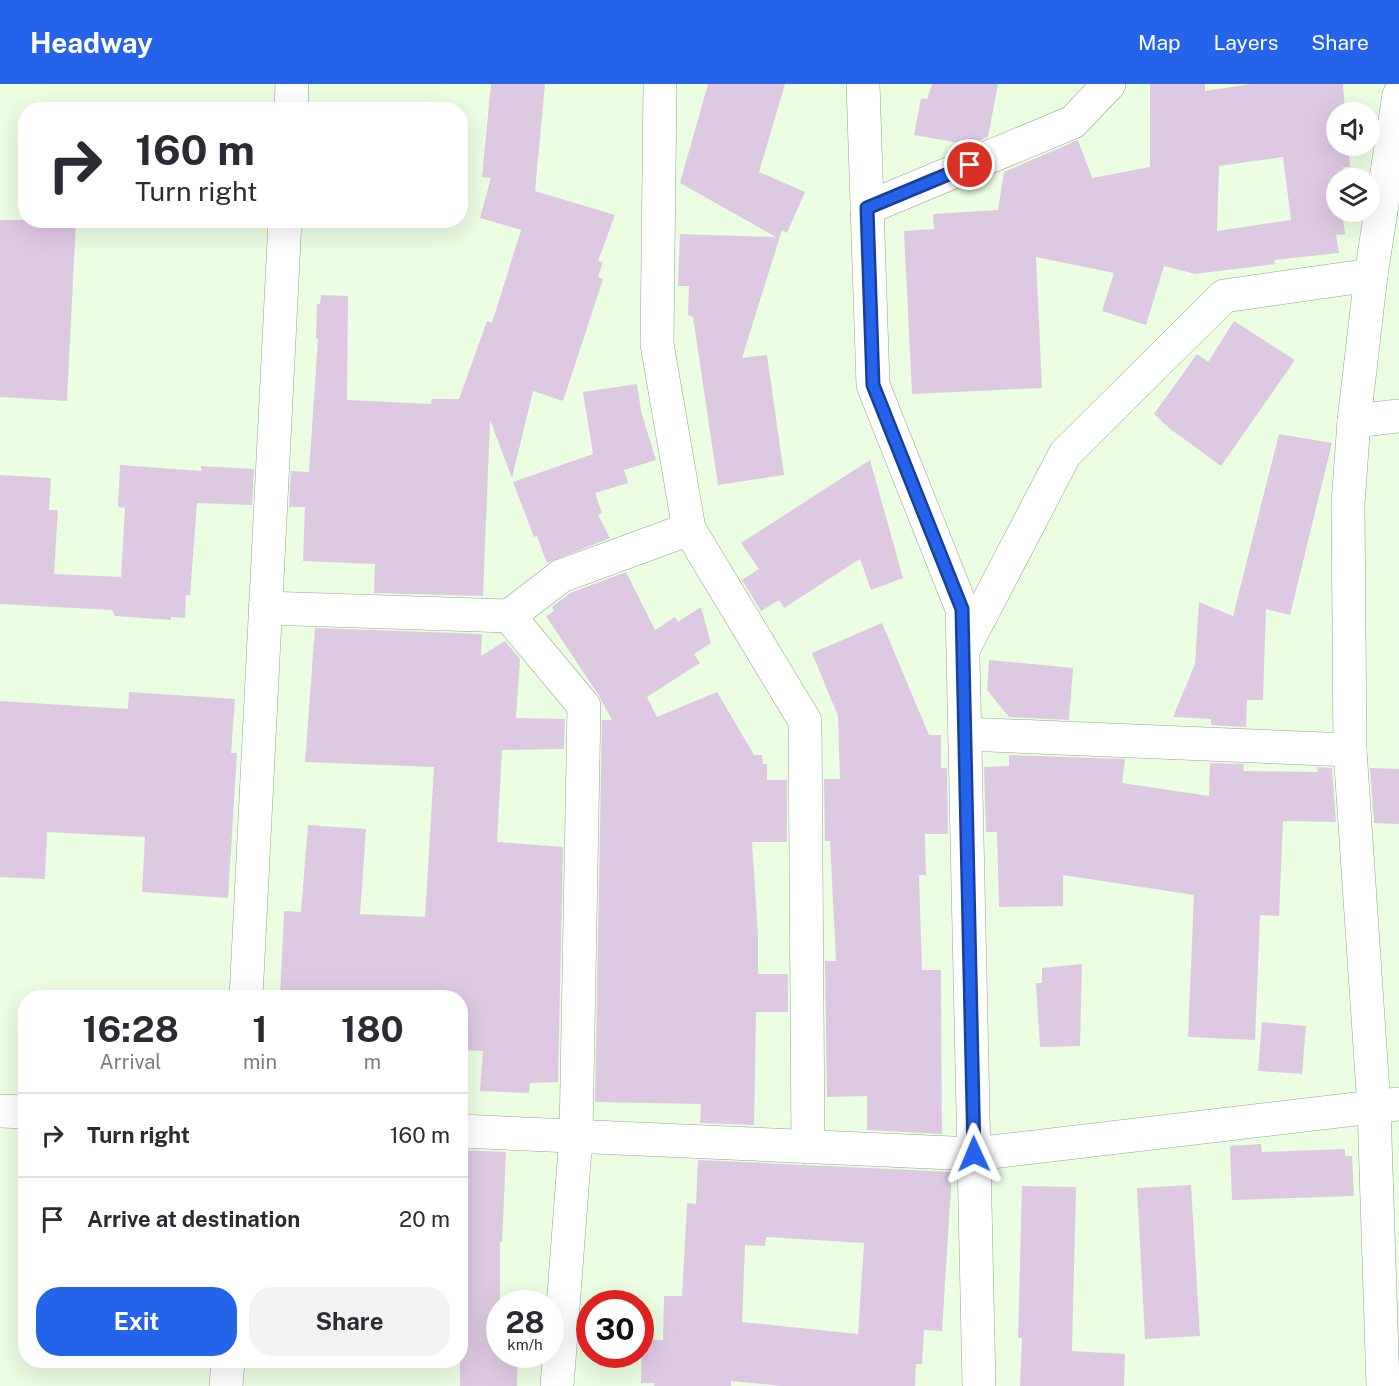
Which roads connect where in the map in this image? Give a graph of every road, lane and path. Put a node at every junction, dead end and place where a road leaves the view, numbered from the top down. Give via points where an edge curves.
1 (292, 84) edge
2 (660, 84) edge
3 (863, 84) edge
4 (1109, 84) edge
5 (1399, 95) edge
6 (291, 102) edge
7 (867, 208) junction
8 (285, 228) edge
9 (1371, 275) junction
10 (1399, 416) edge
11 (1354, 421) junction
12 (688, 529) junction
13 (266, 608) junction
14 (509, 616) junction
15 (963, 650) junction
16 (965, 734) junction
17 (1350, 750) junction
18 (246, 990) edge
19 (1386, 1105) edge
20 (0, 1111) edge
21 (18, 1112) edge
22 (468, 1131) edge
23 (576, 1136) junction
24 (808, 1147) junction
25 (974, 1154) junction
26 (227, 1368) edge
27 (226, 1386) edge
28 (557, 1386) edge
29 (979, 1386) edge
30 (1383, 1386) edge

1 - 6 street
2 - 12 street via 657,344
3 - 7 street
4 - 7 street via 1073,122
5 - 9 street
7 - 15 street via 873,385 962,609
8 - 13 street
9 - 11 street
9 - 15 street via 1224,296 1065,454
10 - 11 street
11 - 17 street via 1348,504
12 - 14 street via 561,576
12 - 24 street via 805,721
13 - 14 street
13 - 18 street
14 - 23 street via 584,706
15 - 16 street
16 - 17 street
16 - 25 street
17 - 19 street
19 - 25 street
19 - 30 street
20 - 21 street
22 - 23 street
23 - 24 street
23 - 28 street
24 - 25 street
25 - 29 street
26 - 27 street

